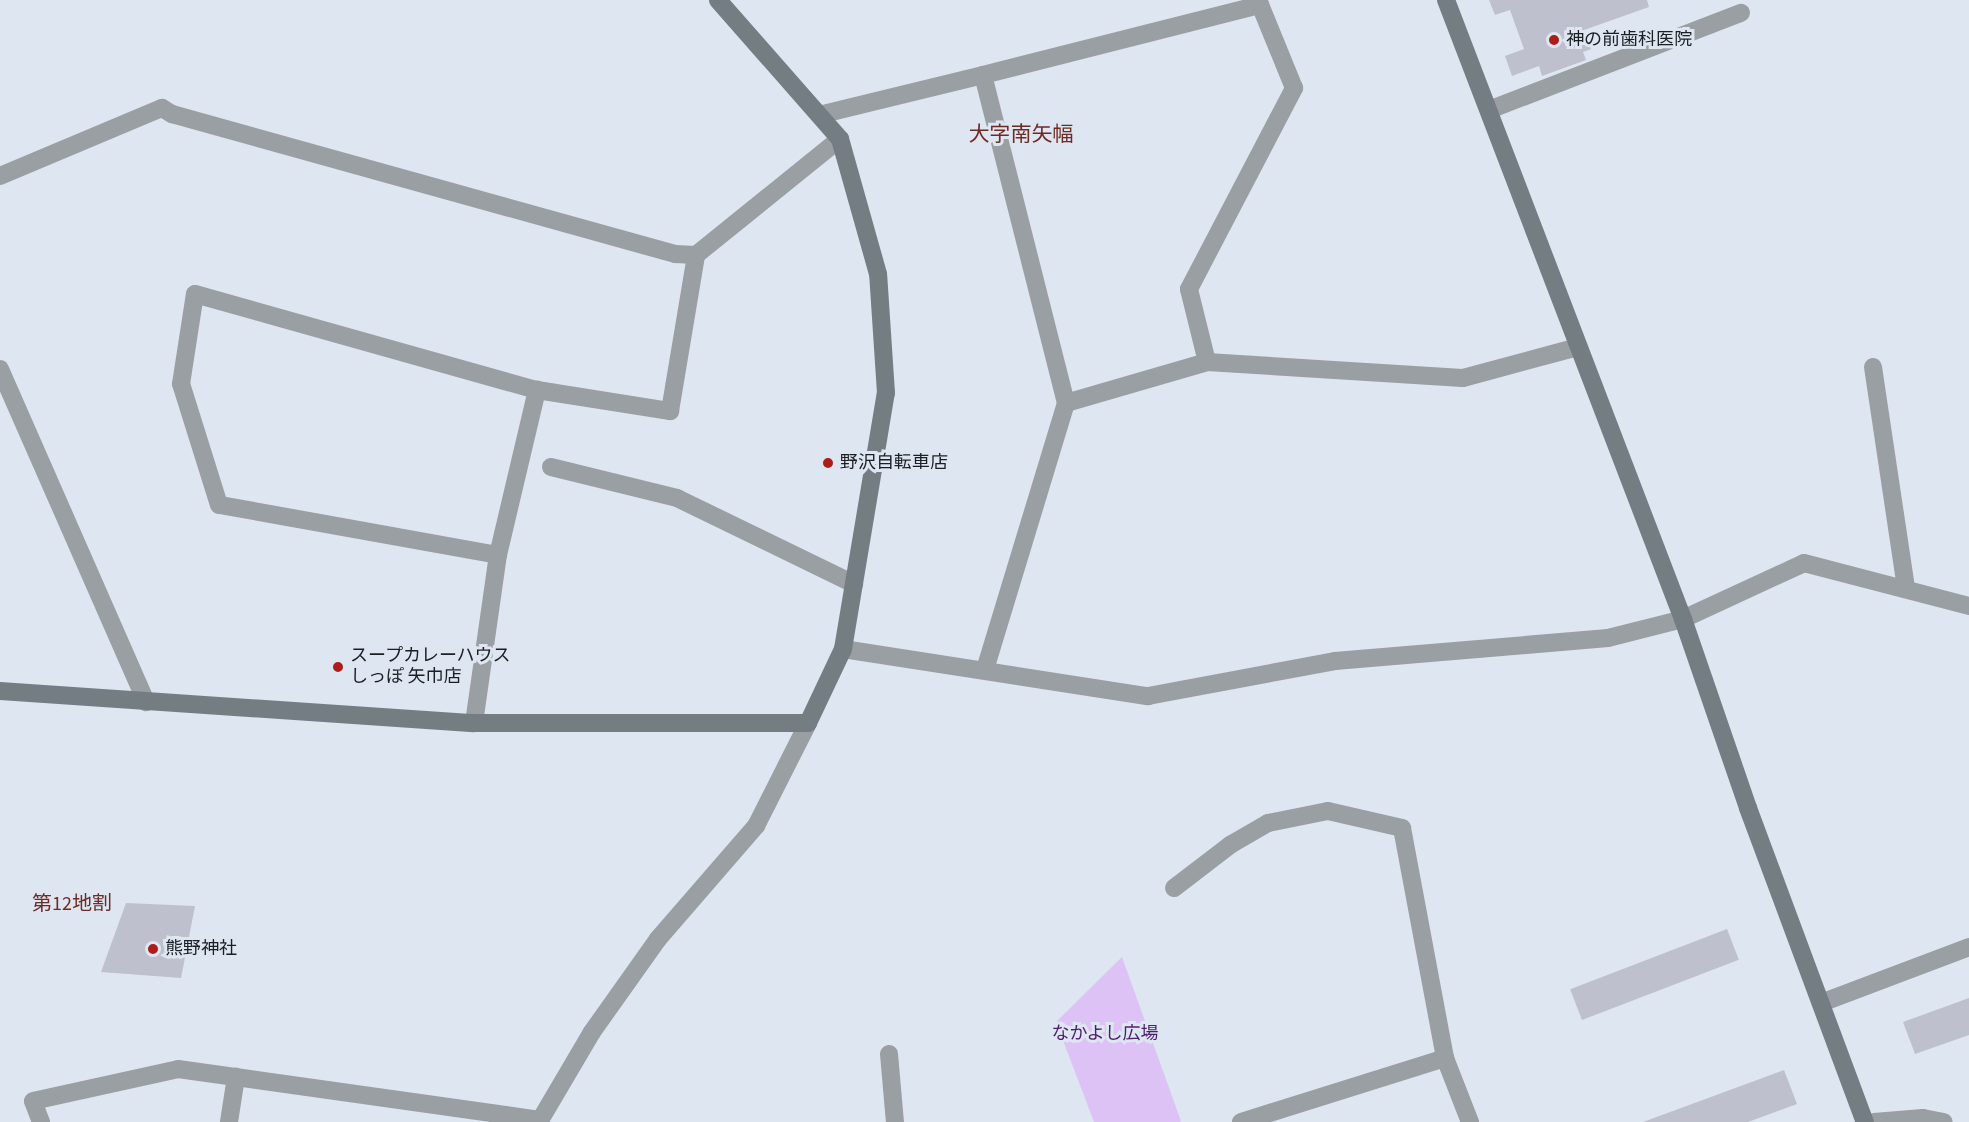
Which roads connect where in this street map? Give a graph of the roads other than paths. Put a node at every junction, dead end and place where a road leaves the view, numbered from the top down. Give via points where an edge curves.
1 (718, 0) edge
2 (1446, 0) edge
3 (1259, 2) edge
4 (1741, 13) dead end
5 (983, 75) junction
6 (1489, 111) junction
7 (819, 115) junction
8 (840, 139) junction
9 (0, 176) edge
10 (696, 255) junction
11 (1578, 347) junction
12 (1207, 362) junction
13 (1873, 367) dead end
14 (0, 369) edge
15 (537, 390) junction
16 (6, 398) edge
17 (1066, 403) junction
18 (551, 467) dead end
19 (498, 555) junction
20 (854, 584) junction
21 (1906, 588) junction
22 (1969, 606) edge
23 (1683, 619) junction
24 (843, 650) junction
25 (985, 670) junction
26 (0, 691) edge
27 (146, 702) junction
28 (474, 723) junction
29 (808, 723) junction
30 (1174, 888) dead end
31 (1969, 947) edge
32 (1821, 1003) junction
33 (889, 1054) dead end
34 (1445, 1058) junction
35 (236, 1077) junction
36 (539, 1121) edge
37 (41, 1122) edge
38 (229, 1122) edge
39 (895, 1122) edge
40 (1241, 1122) edge
41 (1470, 1122) edge
42 (1865, 1122) edge
43 (1874, 1122) edge
44 (1944, 1122) edge

1 - 7 street
2 - 6 street
3 - 5 street
3 - 12 street via 1294,88 1189,289
4 - 6 street
5 - 7 street
5 - 17 street
6 - 11 street
7 - 8 street
8 - 10 street
8 - 20 street via 878,274 886,393
9 - 10 street via 162,108 172,114 664,251
10 - 15 street via 670,411
11 - 12 street via 1463,378
11 - 23 street
12 - 17 street
13 - 21 street
14 - 16 street
15 - 19 street
15 - 19 street via 195,294 182,384 219,506
16 - 27 street
17 - 25 street
18 - 20 street via 677,498
19 - 28 street
20 - 24 street
21 - 22 street
21 - 23 street via 1804,563
23 - 25 street via 1608,638 1335,661 1148,696
23 - 32 street
24 - 25 street
24 - 29 street
26 - 27 street
27 - 28 street
28 - 29 street
29 - 36 street via 756,826 658,939 592,1032
30 - 34 street via 1230,845 1268,824 1329,810 1402,828
31 - 32 street
32 - 42 street
33 - 39 street
34 - 40 street
34 - 41 street
35 - 36 street
35 - 37 street via 178,1069 54,1095 33,1101
35 - 38 street
43 - 44 street via 1923,1118

